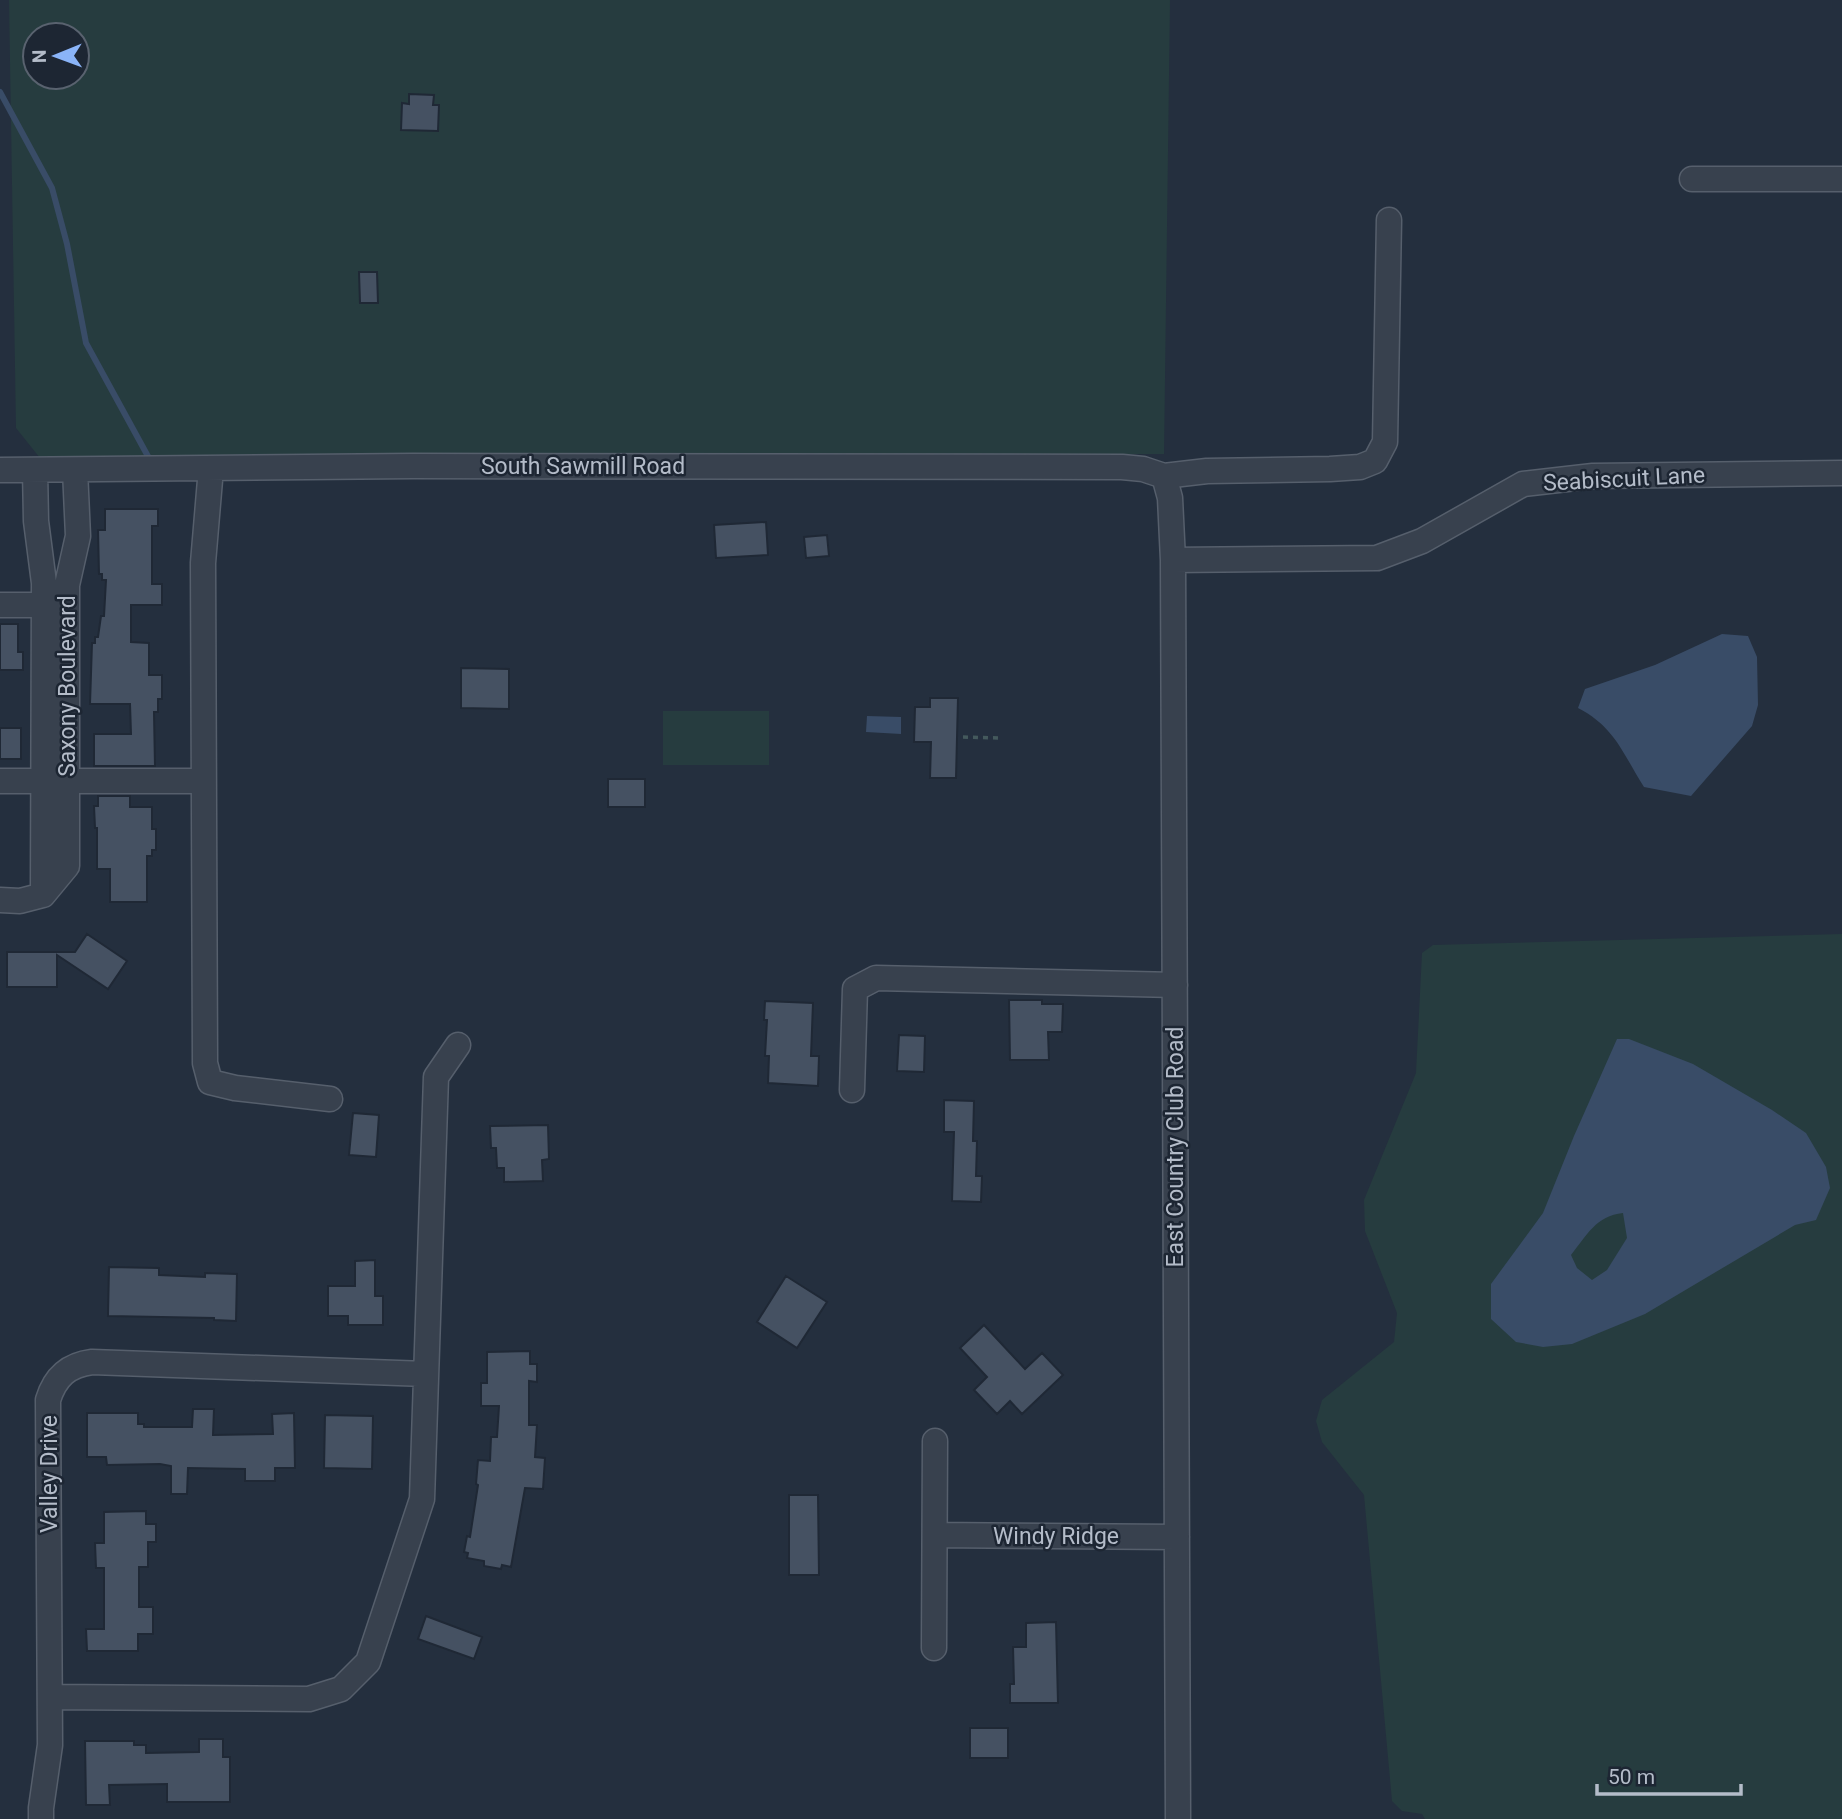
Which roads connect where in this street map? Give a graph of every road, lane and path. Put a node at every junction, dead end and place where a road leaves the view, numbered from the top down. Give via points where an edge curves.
1 (1842, 178) edge
2 (1692, 179) dead end
3 (1389, 220) dead end
4 (211, 468) junction
5 (0, 470) edge
6 (35, 470) junction
7 (75, 470) junction
8 (1842, 473) edge
9 (1164, 476) junction
10 (187, 557) dead end
11 (1172, 560) junction
12 (55, 605) junction
13 (0, 606) edge
14 (963, 737) dead end
15 (1002, 738) dead end
16 (0, 781) edge
17 (55, 781) junction
18 (191, 781) junction
19 (0, 901) edge
20 (191, 918) dead end
21 (1175, 985) junction
22 (458, 1045) dead end
23 (852, 1090) dead end
24 (330, 1099) dead end
25 (426, 1374) junction
26 (935, 1441) dead end
27 (935, 1535) junction
28 (1177, 1537) junction
29 (934, 1648) dead end
30 (50, 1697) junction
31 (41, 1819) edge
32 (1178, 1819) edge

1 - 2 street
3 - 9 street, South Sawmill Road via 1385,442 1375,461 1330,470
4 - 7 street, South Sawmill Road
4 - 9 street, South Sawmill Road via 1108,467 1143,469
4 - 24 street via 203,562 205,1063 210,1082
5 - 6 street, South Sawmill Road
6 - 7 street, South Sawmill Road
6 - 12 street, Saxony Boulevard via 44,583
7 - 12 street, Saxony Boulevard via 78,536 67,585
8 - 11 street, Seabiscuit Lane via 1593,476 1523,484 1422,541 1377,558
9 - 11 street, East Country Club Road via 1170,498
10 - 18 street
11 - 21 street, East Country Club Road
12 - 13 street
12 - 17 street, Saxony Boulevard
14 - 15 path
16 - 17 street
17 - 18 street
17 - 19 street, Saxony Boulevard via 43,895
18 - 20 street
21 - 23 street via 876,978 855,989
21 - 28 street, East Country Club Road
22 - 25 street via 436,1077
25 - 30 street via 422,1500 368,1661 341,1689 309,1699
25 - 30 street, Valley Drive via 92,1363 66,1370 48,1400
26 - 27 street
27 - 28 street, Windy Ridge
27 - 29 street
28 - 32 street, East Country Club Road
30 - 31 street, Valley Drive via 50,1745

